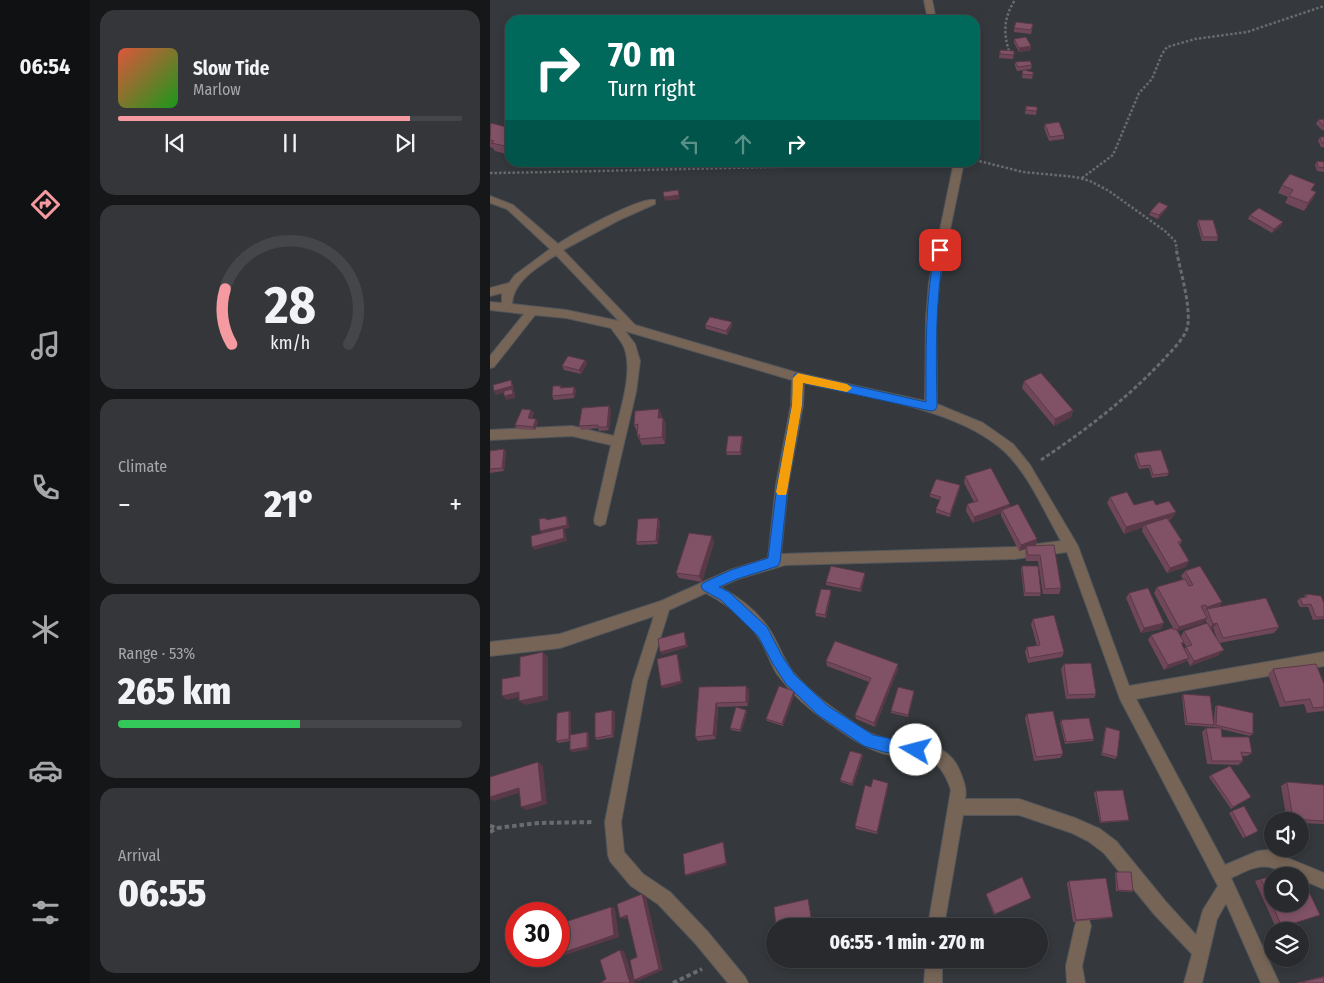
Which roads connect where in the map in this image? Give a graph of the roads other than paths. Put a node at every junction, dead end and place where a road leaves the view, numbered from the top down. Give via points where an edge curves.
1 (928, 0) edge
2 (931, 15) edge
3 (957, 167) edge
4 (490, 199) edge
5 (652, 202) dead end
6 (556, 250) junction
7 (510, 287) junction
8 (490, 292) edge
9 (490, 306) edge
10 (507, 307) junction
11 (532, 310) junction
12 (614, 324) junction
13 (632, 328) junction
14 (490, 364) edge
15 (798, 378) junction
16 (931, 407) junction
17 (490, 435) edge
18 (618, 442) junction
19 (600, 520) dead end
20 (1071, 546) junction
21 (774, 562) junction
22 (707, 586) junction
23 (664, 606) junction
24 (490, 649) edge
25 (1324, 659) edge
26 (1126, 694) junction
27 (957, 807) junction
28 (1224, 880) junction
29 (1324, 881) edge
30 (937, 918) edge
31 (1083, 926) edge
32 (1200, 951) junction
33 (934, 968) edge
34 (739, 983) edge
35 (933, 983) edge
36 (1076, 983) edge
37 (1193, 983) edge
38 (1270, 983) edge

1 - 2 street
3 - 16 street via 934,283
4 - 6 street via 510,208
5 - 6 street via 627,210
6 - 7 street
6 - 13 street
7 - 8 street
7 - 10 street via 506,294
9 - 10 street
10 - 11 street
11 - 12 street
11 - 14 street
12 - 13 street
12 - 18 street via 629,344 634,361
13 - 15 street
15 - 16 street
15 - 21 street via 797,405 782,485
16 - 20 street via 979,426 1009,448 1026,469
17 - 18 street via 572,431
18 - 19 street
20 - 21 street via 1015,552 818,557
20 - 26 street
21 - 22 street
22 - 23 street
22 - 27 street via 725,596 763,632 791,680 823,710 869,741 933,753 949,763 959,790
23 - 24 street via 560,641
23 - 34 street via 640,681 613,822 616,855 637,880 664,898 701,936
25 - 26 street
26 - 28 street
27 - 30 street
27 - 32 street via 1019,807 1094,834 1110,847
28 - 29 street via 1258,859 1268,858
28 - 32 street via 1209,916
28 - 38 street
31 - 36 street via 1074,966
32 - 37 street
33 - 35 street

